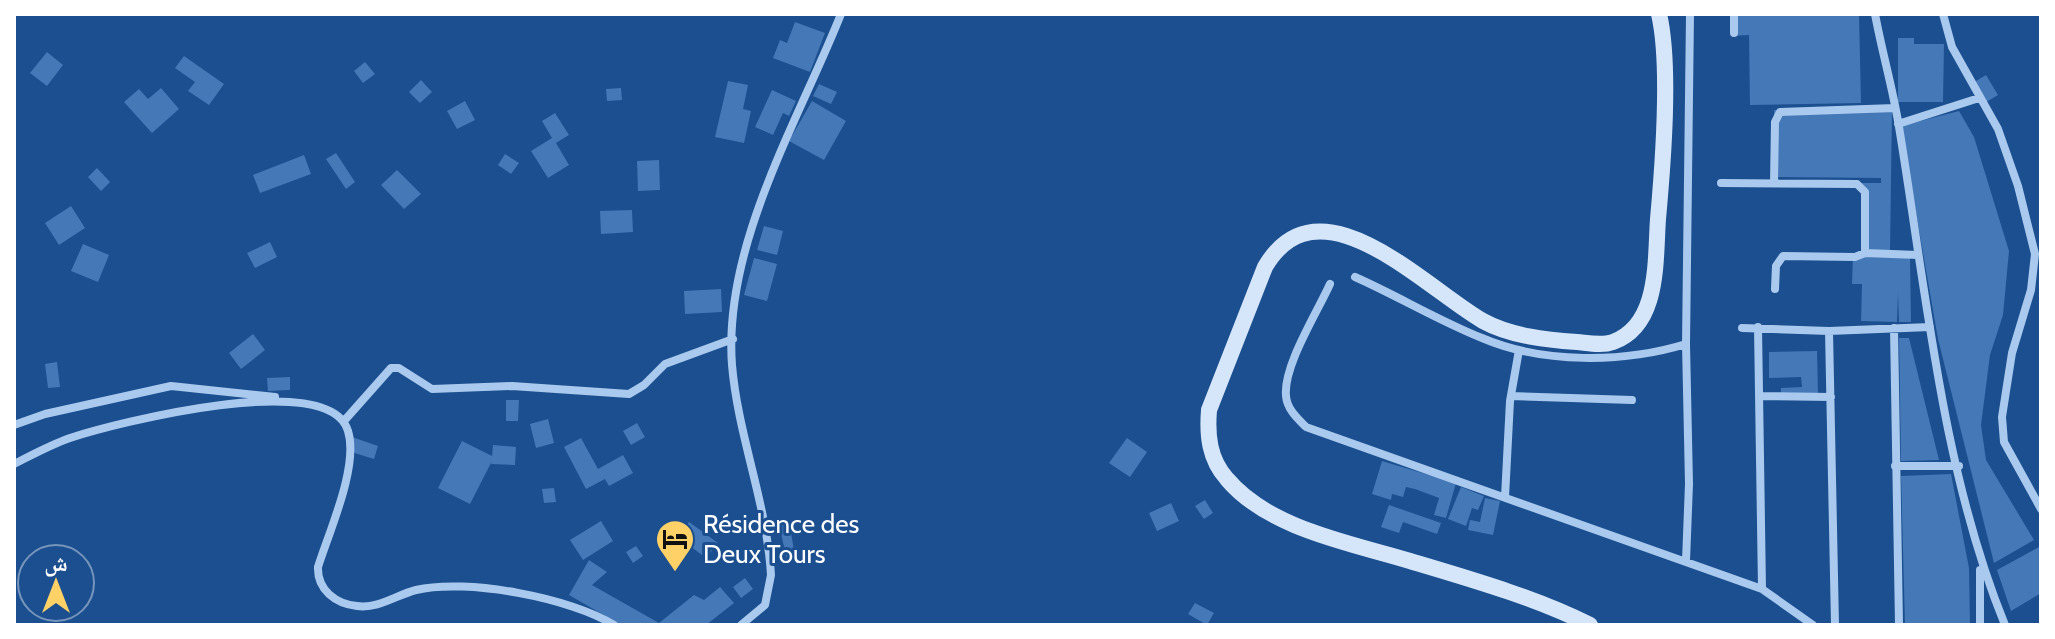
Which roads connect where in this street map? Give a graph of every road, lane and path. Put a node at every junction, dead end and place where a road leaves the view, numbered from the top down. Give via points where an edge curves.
1 (841, 14) edge
2 (1659, 14) edge
3 (1690, 14) edge
4 (1734, 14) edge
5 (1875, 14) edge
6 (1943, 14) edge
7 (1734, 33) dead end
8 (1979, 98) junction
9 (1895, 108) junction
10 (1898, 124) junction
11 (1721, 183) dead end
12 (1774, 183) junction
13 (1865, 253) junction
14 (1918, 255) junction
15 (1355, 277) dead end
16 (1330, 284) dead end
17 (1775, 289) dead end
18 (1758, 327) junction
19 (1930, 327) junction
20 (1742, 328) dead end
21 (1894, 328) junction
22 (1829, 331) junction
23 (733, 339) junction
24 (1686, 344) junction
25 (1519, 350) junction
26 (1511, 396) junction
27 (1762, 396) junction
28 (1831, 397) junction
29 (294, 400) junction
30 (1632, 400) dead end
31 (344, 421) junction
32 (14, 425) edge
33 (14, 464) edge
34 (1895, 466) junction
35 (1959, 466) junction
36 (1505, 497) junction
37 (2041, 509) edge
38 (1686, 561) junction
39 (1980, 562) junction
40 (1762, 589) junction
41 (614, 625) edge
42 (741, 625) edge
43 (1590, 625) edge
44 (1813, 625) edge
45 (1835, 625) edge
46 (1899, 625) edge
47 (1980, 625) edge
48 (2005, 625) edge

1 - 23 street via 760,201 735,301
2 - 43 main road via 1663,133 1655,265 1645,312 1634,329 1604,344 1525,335 1486,322 1362,243 1336,231 1309,230 1277,246 1265,267 1209,410 1211,450 1227,480 1270,512
3 - 24 street
4 - 7 street
5 - 9 street
6 - 8 street via 1952,47
8 - 10 street
8 - 37 street via 1998,129 2035,254 2002,417 2004,442
9 - 10 street
9 - 12 street via 1780,112 1775,122
10 - 14 street
11 - 12 street
12 - 13 street via 1863,188
13 - 14 street
13 - 17 street via 1783,256 1776,266
14 - 19 street
15 - 25 street via 1482,339
16 - 36 street via 1286,378 1286,399 1294,415 1306,427
18 - 20 street
18 - 22 street
18 - 27 street
19 - 21 street
19 - 35 street
21 - 22 street
21 - 34 street
22 - 28 street
23 - 31 street via 665,364 629,394 512,386 432,389 391,368
23 - 42 street via 732,365 771,575 765,605
24 - 25 street via 1657,353 1602,357
24 - 38 street
25 - 26 street
26 - 30 street
26 - 36 street
27 - 28 street
27 - 40 street
28 - 45 street
29 - 31 street via 324,406
29 - 32 street via 171,386
29 - 33 street via 241,403 108,428 51,445
31 - 41 street via 350,461 318,567 329,595 364,607 422,589 497,591 564,602
34 - 35 street
34 - 46 street
35 - 39 street
36 - 38 street
38 - 40 street
39 - 47 street
39 - 48 street
40 - 44 street

